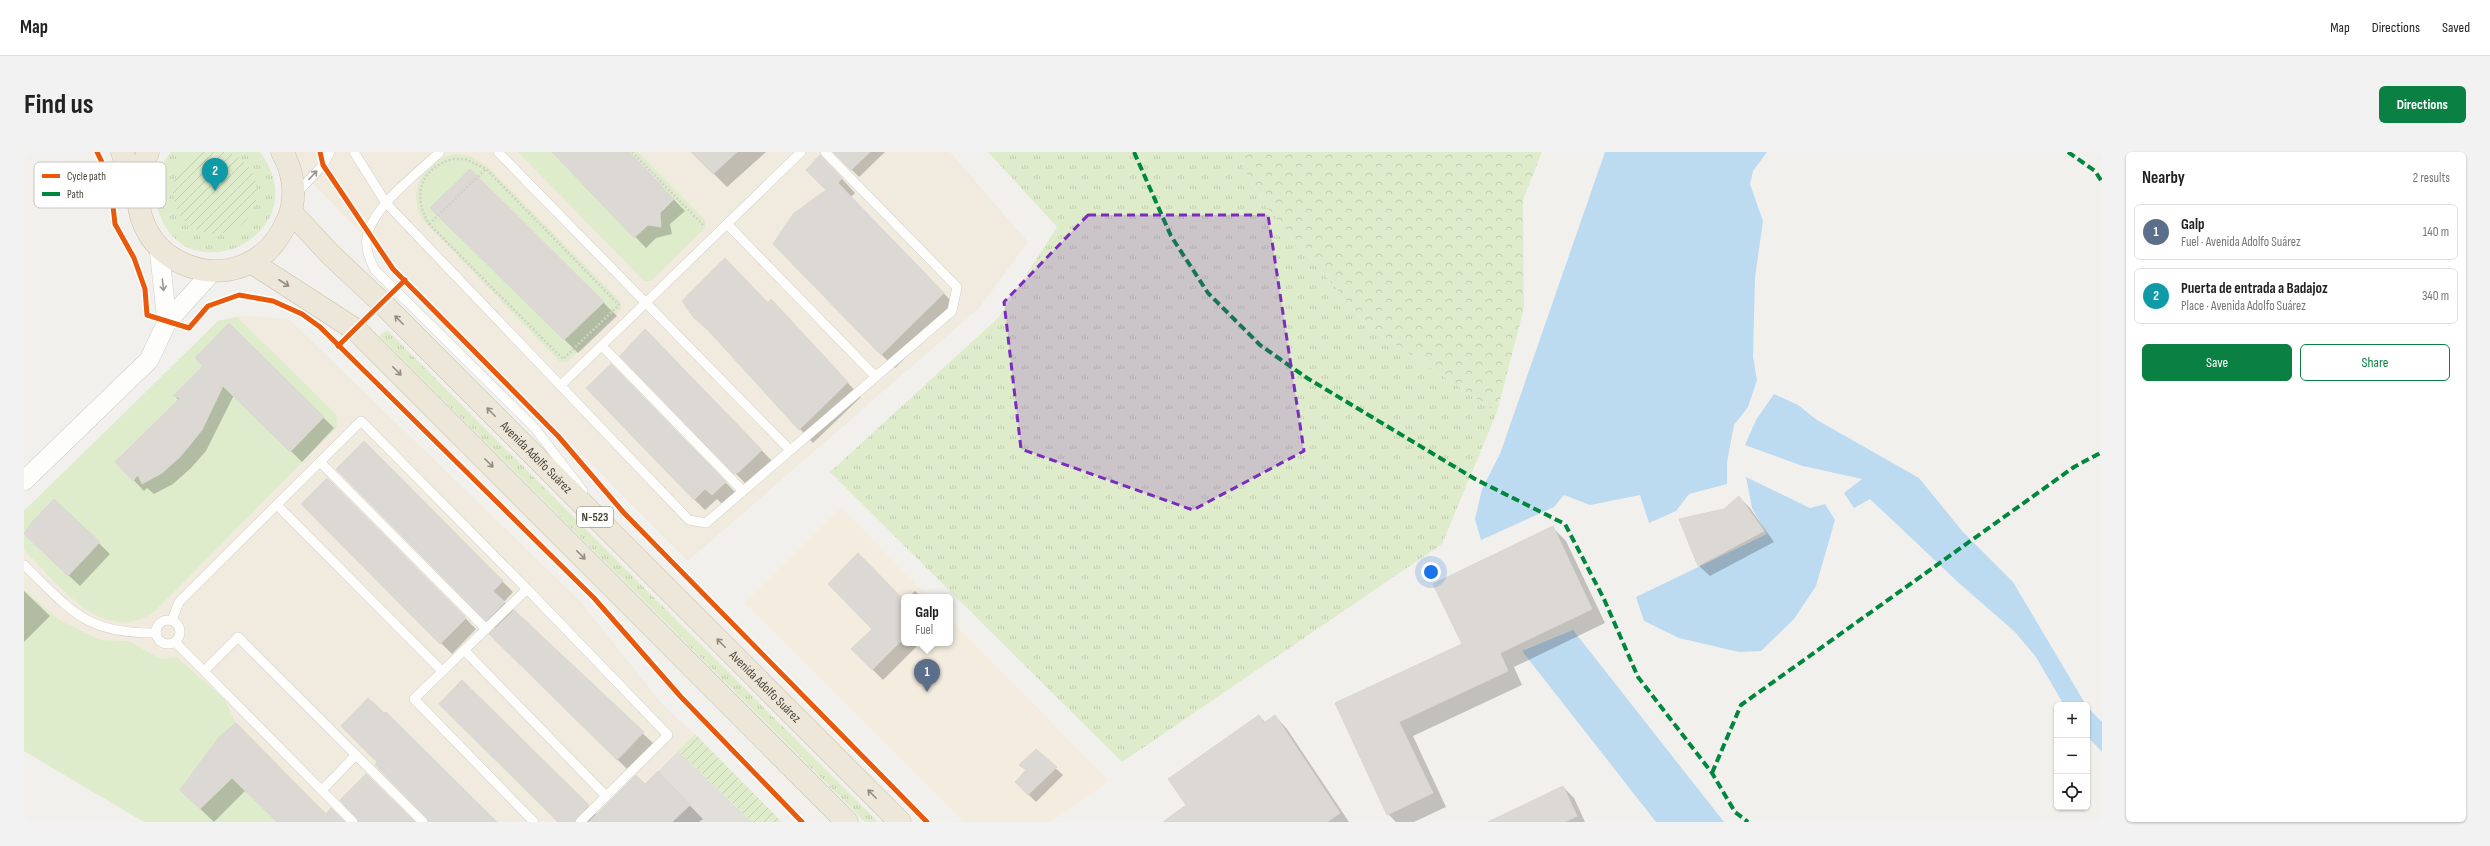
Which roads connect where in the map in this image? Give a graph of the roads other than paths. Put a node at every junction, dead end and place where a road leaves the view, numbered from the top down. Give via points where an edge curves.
1 (122, 152) edge
2 (148, 152) edge
3 (282, 152) edge
4 (330, 152) edge
5 (354, 152) edge
6 (440, 152) edge
7 (801, 152) edge
8 (825, 152) edge
9 (500, 153) edge
10 (125, 162) edge
11 (143, 162) edge
12 (292, 204) junction
13 (386, 204) junction
14 (138, 208) edge
15 (728, 225) junction
16 (159, 248) junction
17 (251, 262) junction
18 (213, 271) junction
19 (646, 303) junction
20 (167, 322) junction
21 (602, 346) junction
22 (876, 376) junction
23 (561, 386) junction
24 (790, 450) junction
25 (320, 462) junction
26 (24, 481) edge
27 (743, 491) junction
28 (277, 505) junction
29 (633, 555) junction
30 (24, 565) edge
31 (527, 589) junction
32 (172, 620) junction
33 (486, 629) junction
34 (156, 633) junction
35 (175, 642) junction
36 (464, 650) junction
37 (442, 671) junction
38 (204, 672) junction
39 (356, 755) junction
40 (322, 790) junction
41 (606, 796) junction
42 (353, 822) edge
43 (423, 822) edge
44 (534, 822) edge
45 (580, 822) edge
46 (847, 822) edge
47 (900, 822) edge

1 - 10 highway
2 - 11 highway
3 - 12 highway via 291,174
12 -> 4 lane
5 - 13 lane
6 - 13 lane
7 - 15 lane
8 - 22 lane via 957,287 952,310
9 - 19 lane
12 - 17 highway via 278,238 269,249
29 -> 12 highway, Avenida Adolfo Suárez / N-523 via 331,255
13 - 23 lane
13 - 29 lane via 374,219 368,233 368,256 375,270 534,427
14 - 16 highway via 144,226
15 - 19 lane
15 - 22 lane
16 - 18 highway via 175,260 193,268
16 -> 20 street
17 - 18 highway via 233,269
17 -> 46 highway, N-523 via 356,330
18 - 20 street
19 - 21 lane
19 - 24 lane
20 - 26 street via 150,360
21 - 23 lane
21 - 27 lane
22 - 24 lane
23 - 27 lane via 689,520 706,523
24 - 27 lane
25 - 28 lane
25 - 31 lane via 361,421
25 - 33 lane
28 - 32 lane via 179,602
28 - 37 lane
47 -> 29 highway, Avenida Adolfo Suárez / N-523
30 - 34 lane via 70,610 89,623 112,631
31 - 33 lane
31 - 41 lane via 668,735
32 - 34 lane via 161,622
32 - 35 lane via 180,628 180,636
33 - 36 lane
34 - 35 lane via 163,643
35 - 38 lane
36 - 37 lane
36 - 41 lane
37 - 44 lane via 414,699
38 - 39 lane via 238,637
38 - 40 lane
39 - 40 lane
39 - 43 lane
40 - 42 lane
41 - 45 lane

